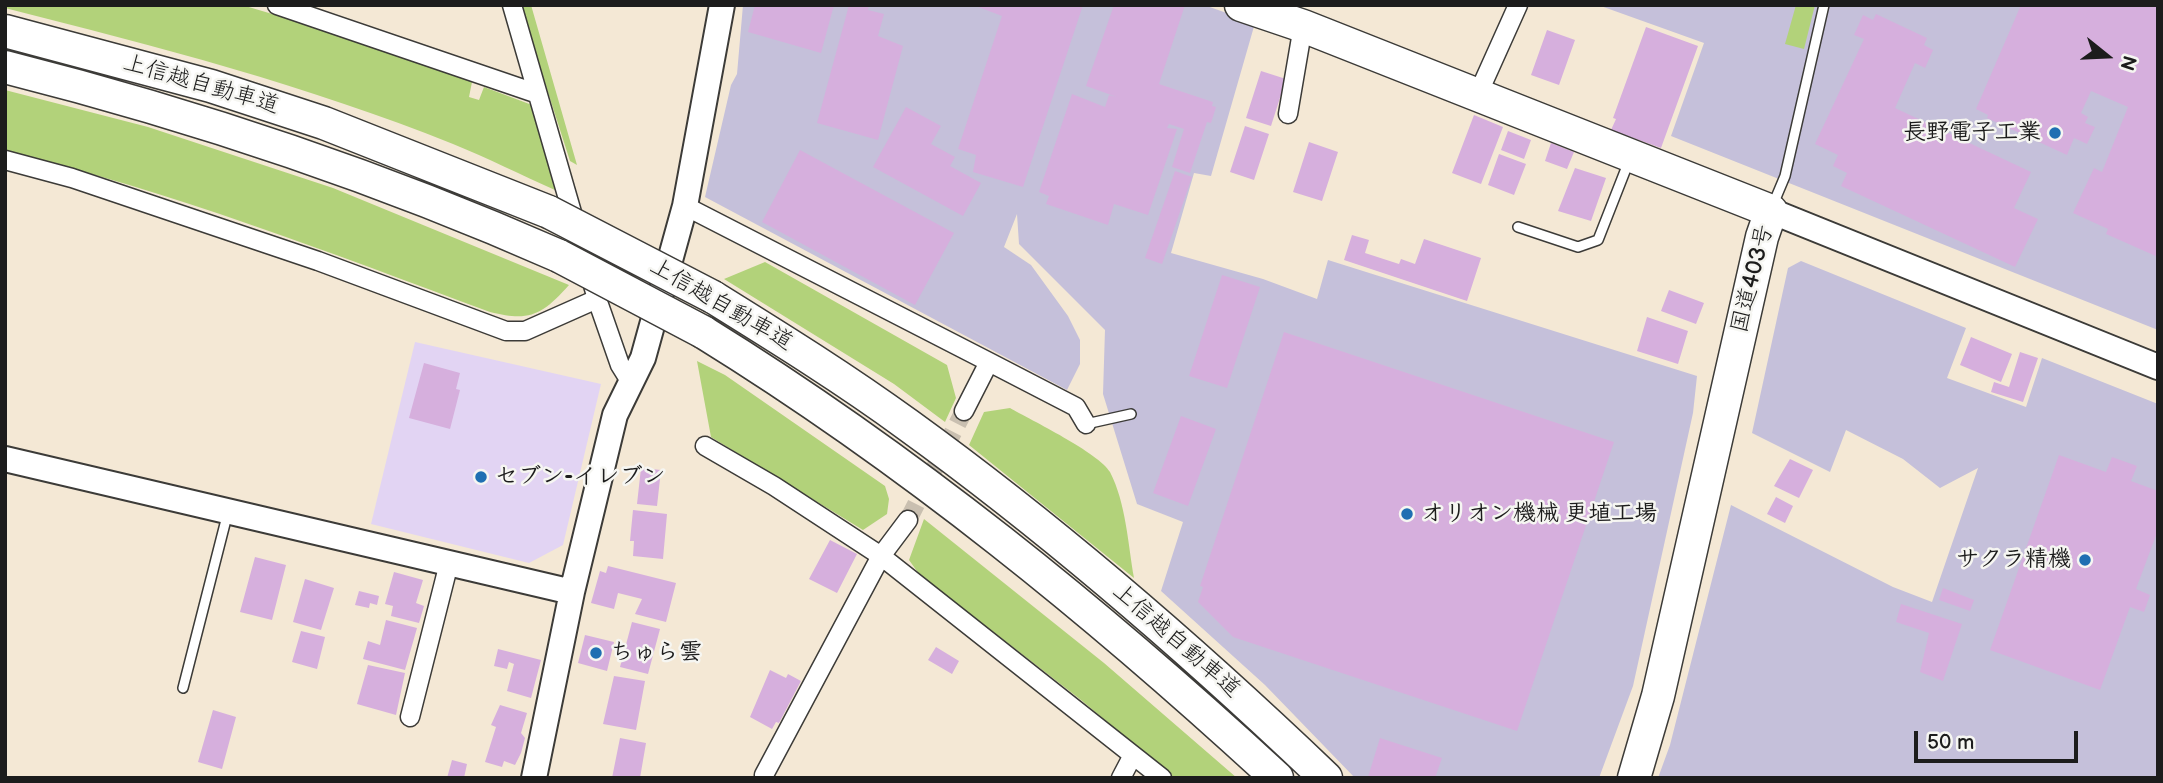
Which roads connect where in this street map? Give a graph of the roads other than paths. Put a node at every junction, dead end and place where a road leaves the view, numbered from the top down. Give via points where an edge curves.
1 (277, 5) edge
2 (512, 5) edge
3 (722, 5) edge
4 (1241, 5) edge
5 (1518, 5) edge
6 (1824, 5) edge
7 (1303, 26) junction
8 (5, 31) edge
9 (5, 67) edge
10 (535, 93) junction
11 (1478, 94) junction
12 (1288, 114) dead end
13 (1630, 156) junction
14 (5, 160) edge
15 (685, 206) junction
16 (1771, 211) junction
17 (1518, 226) dead end
18 (597, 299) junction
19 (989, 362) junction
20 (2158, 367) edge
21 (630, 381) junction
22 (964, 411) tunnel mouth
23 (1131, 414) dead end
24 (1086, 424) joint
25 (705, 446) dead end
26 (5, 459) edge
27 (228, 510) junction
28 (908, 520) tunnel mouth
29 (881, 556) junction
30 (449, 563) junction
31 (572, 592) junction
32 (183, 688) dead end
33 (410, 716) dead end
34 (1133, 755) junction
35 (764, 775) dead end
36 (534, 778) edge
37 (1121, 778) edge
38 (1161, 778) edge
39 (1277, 778) edge
40 (1326, 778) edge
41 (1634, 778) edge

1 - 10 street
2 - 10 street
3 - 15 street
4 - 7 highway, 国道403号
5 - 11 street
6 - 16 lane via 1785,176
7 - 11 highway, 国道403号
7 - 12 street
8 - 40 highway, 上信越自動車道, bridge via 211,86 324,122 549,212 713,297 835,374 988,485 1170,635
9 - 39 highway, 上信越自動車道, bridge via 197,120 414,195 559,256 703,332 791,387 965,512 1140,656
10 - 18 street
11 - 13 highway, 国道403号
13 - 16 highway, 国道403号
13 - 17 lane via 1598,240 1578,247
14 - 18 street via 318,261 506,331 525,331
15 - 19 street
15 - 21 street via 643,358
16 - 20 street
16 - 41 highway, 国道403号 via 1658,696
18 - 21 street
19 - 22 street
19 - 24 street via 1076,407
21 - 31 street via 615,415
23 - 24 lane
25 - 29 street
26 - 27 street
27 - 30 street
27 - 32 lane
28 - 29 street
29 - 34 street
29 - 35 street
30 - 31 street
30 - 33 street
31 - 36 street
34 - 37 street
34 - 38 street

